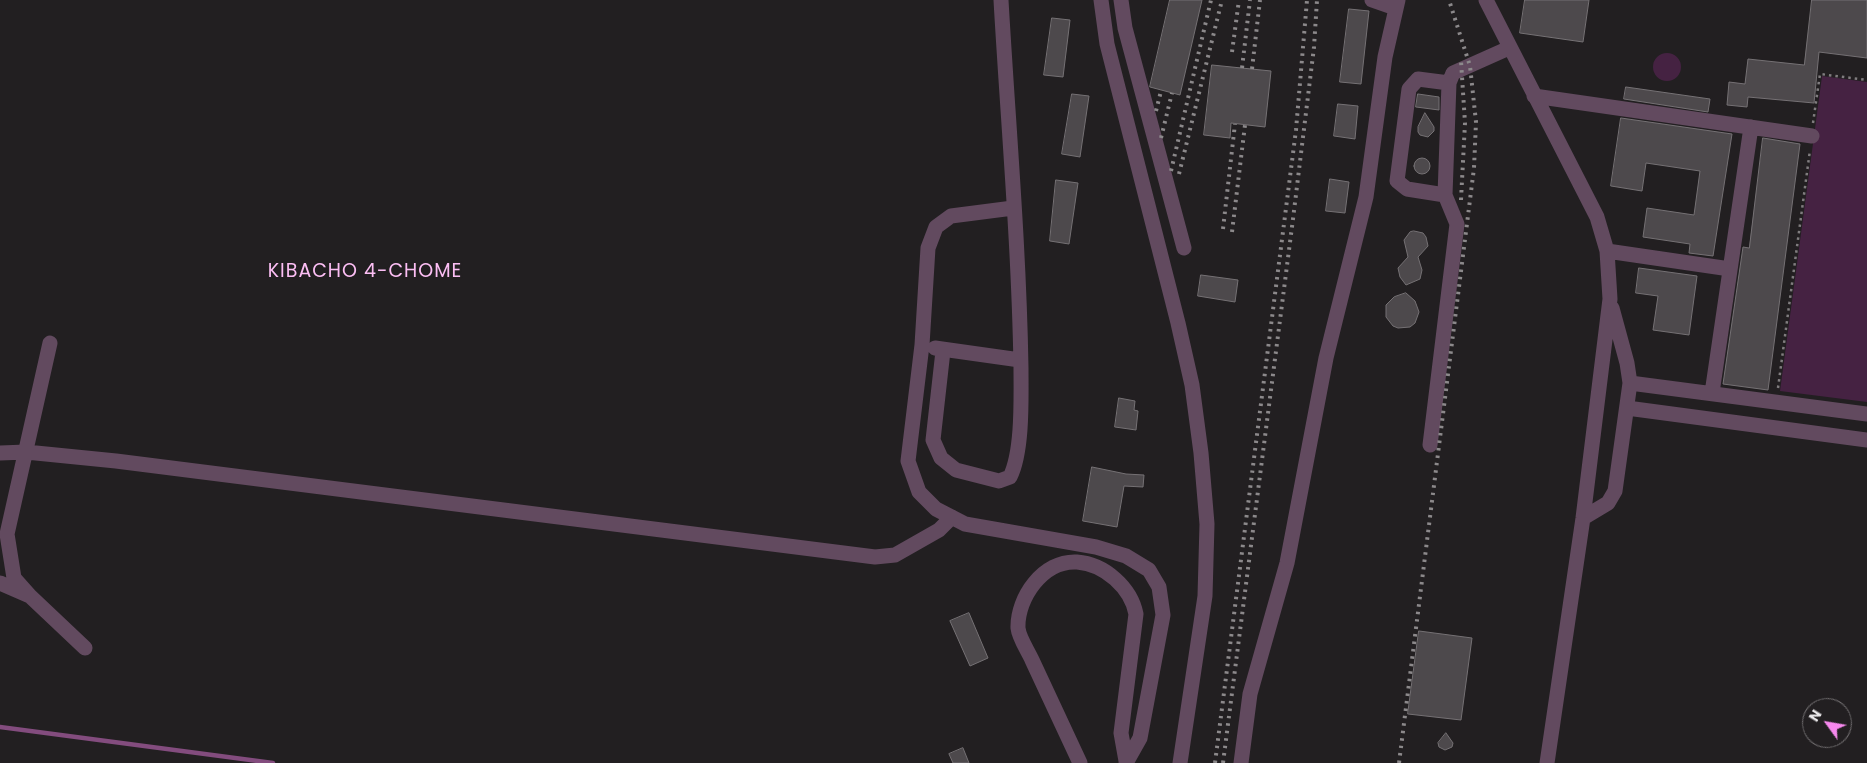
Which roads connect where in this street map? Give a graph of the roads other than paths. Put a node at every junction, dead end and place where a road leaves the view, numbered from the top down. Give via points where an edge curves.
1 (1001, 0) edge
2 (1101, 0) edge
3 (1121, 0) edge
4 (1372, 0) edge
5 (1486, 0) edge
6 (1397, 4) edge
7 (1509, 48) junction
8 (1449, 83) junction
9 (1534, 96) junction
10 (1751, 127) junction
11 (1812, 136) road end
12 (1445, 195) junction
13 (1013, 208) junction
14 (1184, 248) dead end
15 (1607, 251) junction
16 (1730, 269) junction
17 (1610, 299) junction
18 (50, 343) dead end
19 (922, 345) junction
20 (943, 350) junction
21 (1020, 360) junction
22 (1630, 383) junction
23 (1712, 393) junction
24 (1627, 408) junction
25 (1867, 414) edge
26 (1867, 440) edge
27 (1430, 444) dead end
28 (26, 452) junction
29 (0, 453) edge
30 (952, 517) junction
31 (1582, 518) junction
32 (0, 583) edge
33 (30, 596) junction
34 (85, 648) dead end
35 (1126, 762) edge
36 (1080, 763) edge
37 (1180, 763) edge
38 (1241, 763) edge
39 (1547, 763) edge

1 - 13 street
2 - 37 street via 1106,44 1192,385 1201,453 1207,524 1205,596
3 - 14 street
4 - 6 street
5 - 7 street
6 - 38 street via 1385,57 1366,197 1326,358 1287,563 1250,694
7 - 8 street via 1453,74
7 - 9 street
8 - 12 street
8 - 12 street via 1418,79 1409,89 1397,181 1407,189
9 - 10 street
9 - 15 street via 1597,218
10 - 11 street
10 - 16 street
12 - 27 street via 1457,224
13 - 19 street via 951,216 936,228 928,248
13 - 21 street
15 - 16 street
15 - 17 street
16 - 23 street
17 - 22 street
17 - 31 street
18 - 28 street
19 - 20 street
19 - 30 street via 908,461 918,492 936,509
20 - 21 street
20 - 21 street via 933,440 941,458 956,470 999,481 1010,476 1015,467 1021,407
22 - 23 street
22 - 24 street
23 - 25 street
24 - 26 street
24 - 31 street via 1615,491 1608,502
28 - 29 street
28 - 30 street via 875,557 895,555 939,530
28 - 33 street via 7,534 14,578
30 - 35 street via 965,524 1096,547 1126,556 1149,570 1159,588 1163,615 1140,738
31 - 39 street
32 - 33 street
33 - 34 street
35 - 36 street via 1121,733 1136,614 1133,601 1117,580 1078,562 1060,564 1032,586 1020,606 1018,630

